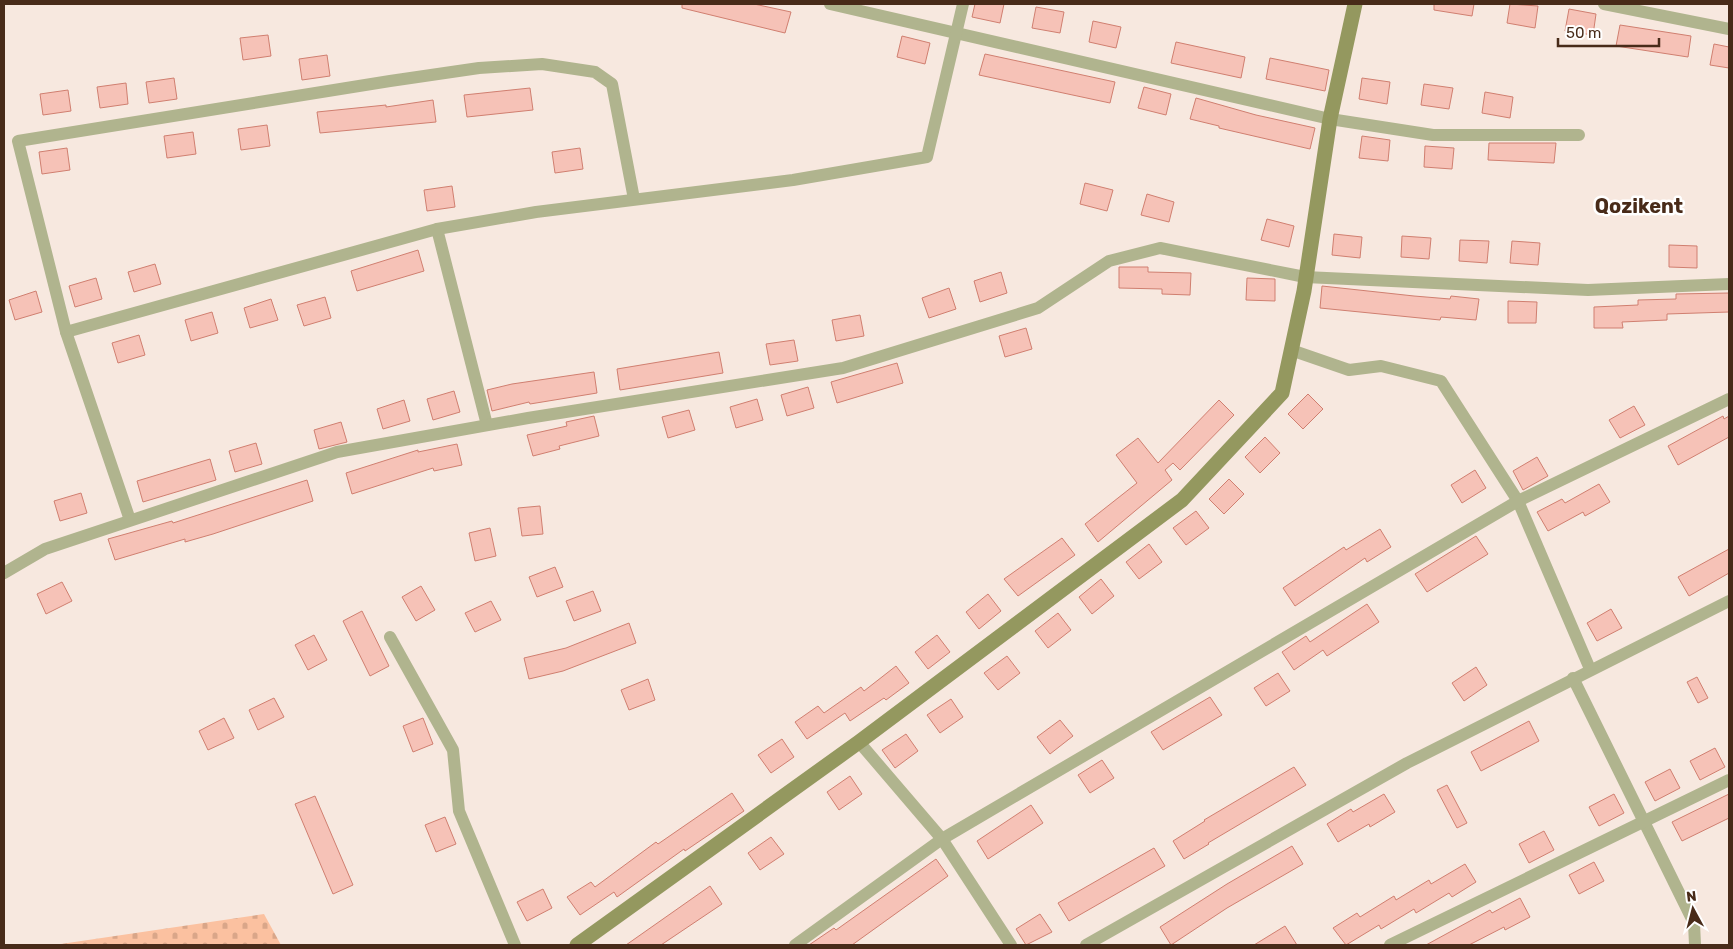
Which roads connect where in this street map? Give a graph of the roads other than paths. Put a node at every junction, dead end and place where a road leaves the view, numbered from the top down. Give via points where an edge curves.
1 (830, 4) edge
2 (963, 4) edge
3 (1355, 4) edge
4 (1604, 4) edge
5 (1729, 29) edge
6 (958, 32) junction
7 (1330, 119) junction
8 (1579, 135) dead end
9 (634, 199) junction
10 (437, 229) junction
11 (1305, 277) junction
12 (1729, 284) edge
13 (66, 332) junction
14 (1291, 350) junction
15 (1729, 399) edge
16 (487, 425) junction
17 (1518, 501) junction
18 (130, 520) junction
19 (4, 572) edge
20 (1729, 601) edge
21 (390, 637) dead end
22 (1590, 669) junction
23 (1573, 678) junction
24 (859, 742) junction
25 (1729, 780) edge
26 (1643, 822) junction
27 (942, 839) junction
28 (515, 945) edge
29 (577, 945) edge
30 (795, 945) edge
31 (1011, 945) edge
32 (1086, 945) edge
33 (1390, 945) edge
34 (1694, 945) edge

1 - 6 street
2 - 6 street
3 - 7 street
4 - 5 street
6 - 7 street
6 - 9 street via 927,157 793,180
7 - 8 street via 1434,135
7 - 11 street
9 - 10 street
9 - 13 street via 612,84 595,72 542,64 479,68 390,81 18,141
10 - 13 street
10 - 16 street
11 - 12 street via 1588,290
11 - 14 street
11 - 16 street via 1160,248 1109,261 1038,308 843,368
13 - 18 street
14 - 17 street via 1348,370 1381,366 1441,381
14 - 24 street via 1282,393 1182,500
15 - 17 street
16 - 18 street via 337,452
17 - 22 street
17 - 27 street
18 - 19 street via 45,549
20 - 22 street
21 - 28 street via 453,750 459,811
22 - 23 street
23 - 26 street
23 - 32 street via 1407,763
24 - 27 street
24 - 29 street
25 - 26 street
26 - 33 street
26 - 34 street via 1694,923
27 - 30 street
27 - 31 street

